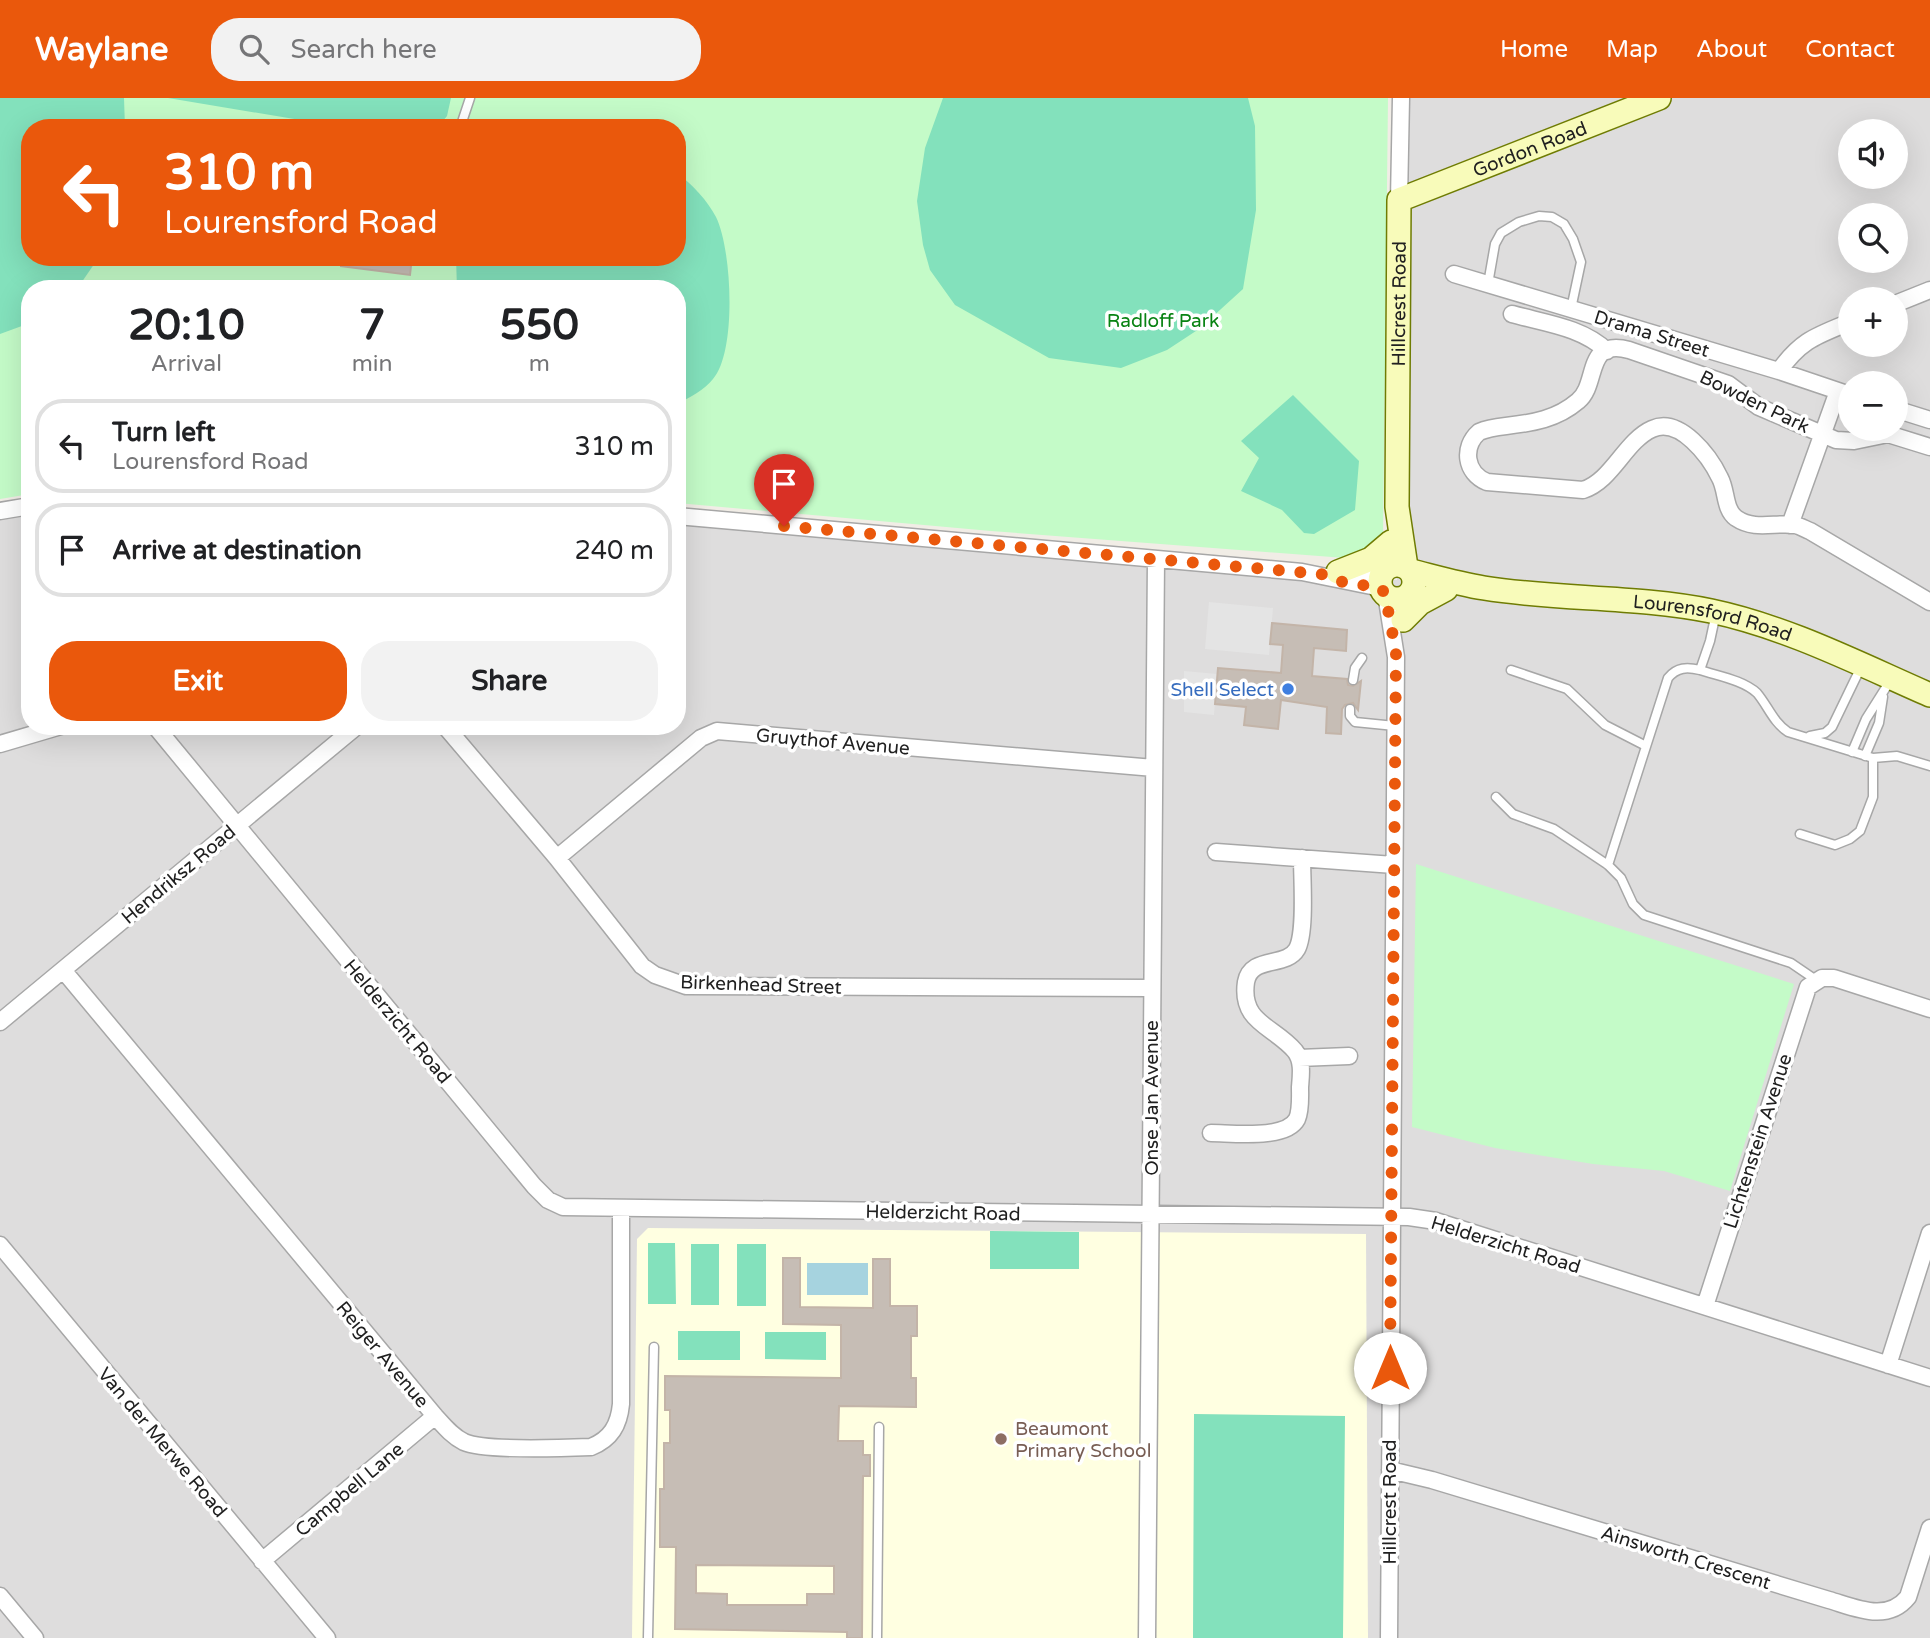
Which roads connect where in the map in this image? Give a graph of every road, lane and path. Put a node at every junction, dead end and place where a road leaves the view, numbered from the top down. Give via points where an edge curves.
1 (470, 98) edge
2 (1401, 98) edge
3 (1659, 98) edge
4 (463, 119) edge
5 (1399, 200) junction
6 (1454, 274) dead end
7 (1488, 284) junction
8 (1930, 290) edge
9 (1908, 299) edge
10 (1571, 309) junction
11 (1512, 314) dead end
12 (1838, 327) edge
13 (1607, 351) junction
14 (1779, 371) junction
15 (1838, 391) edge
16 (1838, 404) edge
17 (1908, 413) edge
18 (1930, 420) edge
19 (1823, 433) junction
20 (1930, 447) edge
21 (1397, 507) junction
22 (21, 508) edge
23 (0, 511) edge
24 (686, 517) edge
25 (1790, 525) junction
26 (1391, 542) junction
27 (1156, 559) junction
28 (1329, 573) junction
29 (1397, 581) junction
30 (1484, 588) junction
31 (1446, 589) junction
32 (1930, 602) edge
33 (1716, 612) junction
34 (1403, 620) junction
35 (1396, 652) junction
36 (1362, 658) dead end
37 (1861, 665) junction
38 (1511, 670) dead end
39 (1700, 670) junction
40 (1353, 680) dead end
41 (1888, 686) junction
42 (1930, 695) edge
43 (1350, 709) dead end
44 (1395, 726) junction
45 (30, 735) edge
46 (162, 735) edge
47 (346, 735) edge
48 (453, 735) edge
49 (1803, 737) junction
50 (0, 744) edge
51 (1646, 746) junction
52 (1852, 752) junction
53 (1869, 757) junction
54 (1930, 766) edge
55 (1154, 768) junction
56 (1496, 797) dead end
57 (237, 826) junction
58 (1800, 834) dead end
59 (1216, 852) dead end
60 (557, 858) junction
61 (1302, 858) junction
62 (1394, 865) junction
63 (1608, 865) junction
64 (63, 970) junction
65 (1816, 980) junction
66 (1152, 988) junction
67 (1930, 1009) edge
68 (0, 1022) edge
69 (1349, 1056) dead end
70 (1299, 1058) junction
71 (1211, 1133) dead end
72 (621, 1208) junction
73 (1150, 1215) junction
74 (1390, 1215) junction
75 (1930, 1233) edge
76 (0, 1245) edge
77 (1705, 1306) junction
78 (654, 1347) dead end
79 (1888, 1365) junction
80 (1930, 1378) edge
81 (435, 1416) junction
82 (879, 1427) dead end
83 (1390, 1470) junction
84 (1930, 1528) edge
85 (262, 1561) junction
86 (0, 1596) edge
87 (35, 1638) edge
88 (327, 1638) edge
89 (648, 1638) edge
90 (877, 1638) edge
91 (1147, 1638) edge
92 (1389, 1638) edge

1 - 4 lane
2 - 5 street, Hillcrest Road
3 - 5 street, Gordon Road
5 - 21 street, Hillcrest Road
6 - 7 street, Drama Street
7 - 10 street, Drama Street
7 - 10 lane via 1501,233 1519,222 1552,217 1564,225 1581,262
8 - 9 street
10 - 14 street, Drama Street
11 - 13 street, Bowden Park via 1581,333
12 - 14 street via 1804,342
13 - 19 street, Bowden Park via 1622,348 1714,378 1759,407
13 - 25 street via 1595,361 1587,390 1576,403 1543,421 1485,429 1475,436 1468,464 1475,475 1487,481 1583,490 1597,483 1645,433 1664,426 1699,446 1722,481 1734,516 1761,526
14 - 15 street, Drama Street
16 - 19 street, Bowden Park
17 - 18 street
19 - 20 street, Bowden Park via 1846,441 1888,435
19 - 25 street, Bowden Park
21 - 26 street, Hillcrest Road
21 - 29 street, Hillcrest Road
22 - 23 street
24 - 27 street, Lourensford Road
25 - 32 street via 1810,530
26 - 28 street via 1371,559
26 - 29 street, Hillcrest Road
27 - 28 street, Lourensford Road
27 - 55 street, Onse Jan Avenue
28 - 29 street, Lourensford Road via 1338,581
29 - 30 street, Lourensford Road
29 - 31 street, Lourensford Road
29 - 34 street, Hillcrest Road
29 - 35 street, Hillcrest Road
30 - 31 street, Lourensford Road
30 - 33 street, Lourensford Road
31 - 34 street
33 - 37 street, Lourensford Road
33 - 39 lane
34 - 35 street, Hillcrest Road
35 - 44 street, Hillcrest Road
36 - 40 lane
37 - 41 street, Lourensford Road
37 - 49 lane via 1832,727 1820,735
38 - 51 lane via 1567,689 1605,725
39 - 49 lane via 1751,689 1777,723
39 - 51 lane via 1683,668 1668,678
41 - 42 street, Lourensford Road
41 - 52 lane via 1866,719
41 - 53 lane
43 - 44 lane via 1355,722
44 - 62 street, Hillcrest Road
45 - 50 street
46 - 57 street, Helderzicht Road
47 - 57 street, Hendriksz Road
48 - 60 street, Birkenhead Street
49 - 52 lane
51 - 63 lane
52 - 53 lane
53 - 54 lane via 1897,756
53 - 58 lane via 1873,797 1860,831 1835,845
55 - 60 street, Gruythof Avenue via 717,732 701,738
55 - 66 street, Onse Jan Avenue
56 - 63 lane via 1513,814 1554,829
57 - 64 street, Hendriksz Road
57 - 72 street, Helderzicht Road via 548,1200 563,1207
59 - 61 street
60 - 66 street, Birkenhead Street via 642,966 686,986
61 - 62 street
61 - 70 street via 1302,930 1297,948 1291,955 1256,966 1247,978 1245,995 1251,1013
62 - 74 street, Hillcrest Road
63 - 65 lane via 1621,877 1633,904 1644,915 1791,963
64 - 68 street, Hendriksz Road
64 - 81 street, Reiger Avenue
65 - 67 street via 1834,978
65 - 77 street, Lichtenstein Avenue via 1805,992
66 - 73 street, Onse Jan Avenue
69 - 70 street
70 - 71 street via 1300,1106 1292,1126 1270,1133
72 - 73 street, Helderzicht Road
72 - 81 street, Reiger Avenue via 621,1404 610,1435 590,1447 484,1446 453,1436
73 - 74 street, Helderzicht Road
73 - 91 street, Onse Jan Avenue
74 - 77 street, Helderzicht Road via 1436,1221
74 - 83 street, Hillcrest Road
75 - 79 street
76 - 85 street, Van der Merwe Road
77 - 79 street, Helderzicht Road
78 - 89 lane
79 - 80 street, Helderzicht Road
81 - 85 street, Campbell Lane
82 - 90 lane
83 - 84 street, Ainsworth Crescent via 1879,1612 1901,1606 1908,1598
83 - 92 street, Hillcrest Road
85 - 88 street, Van der Merwe Road
86 - 87 street

